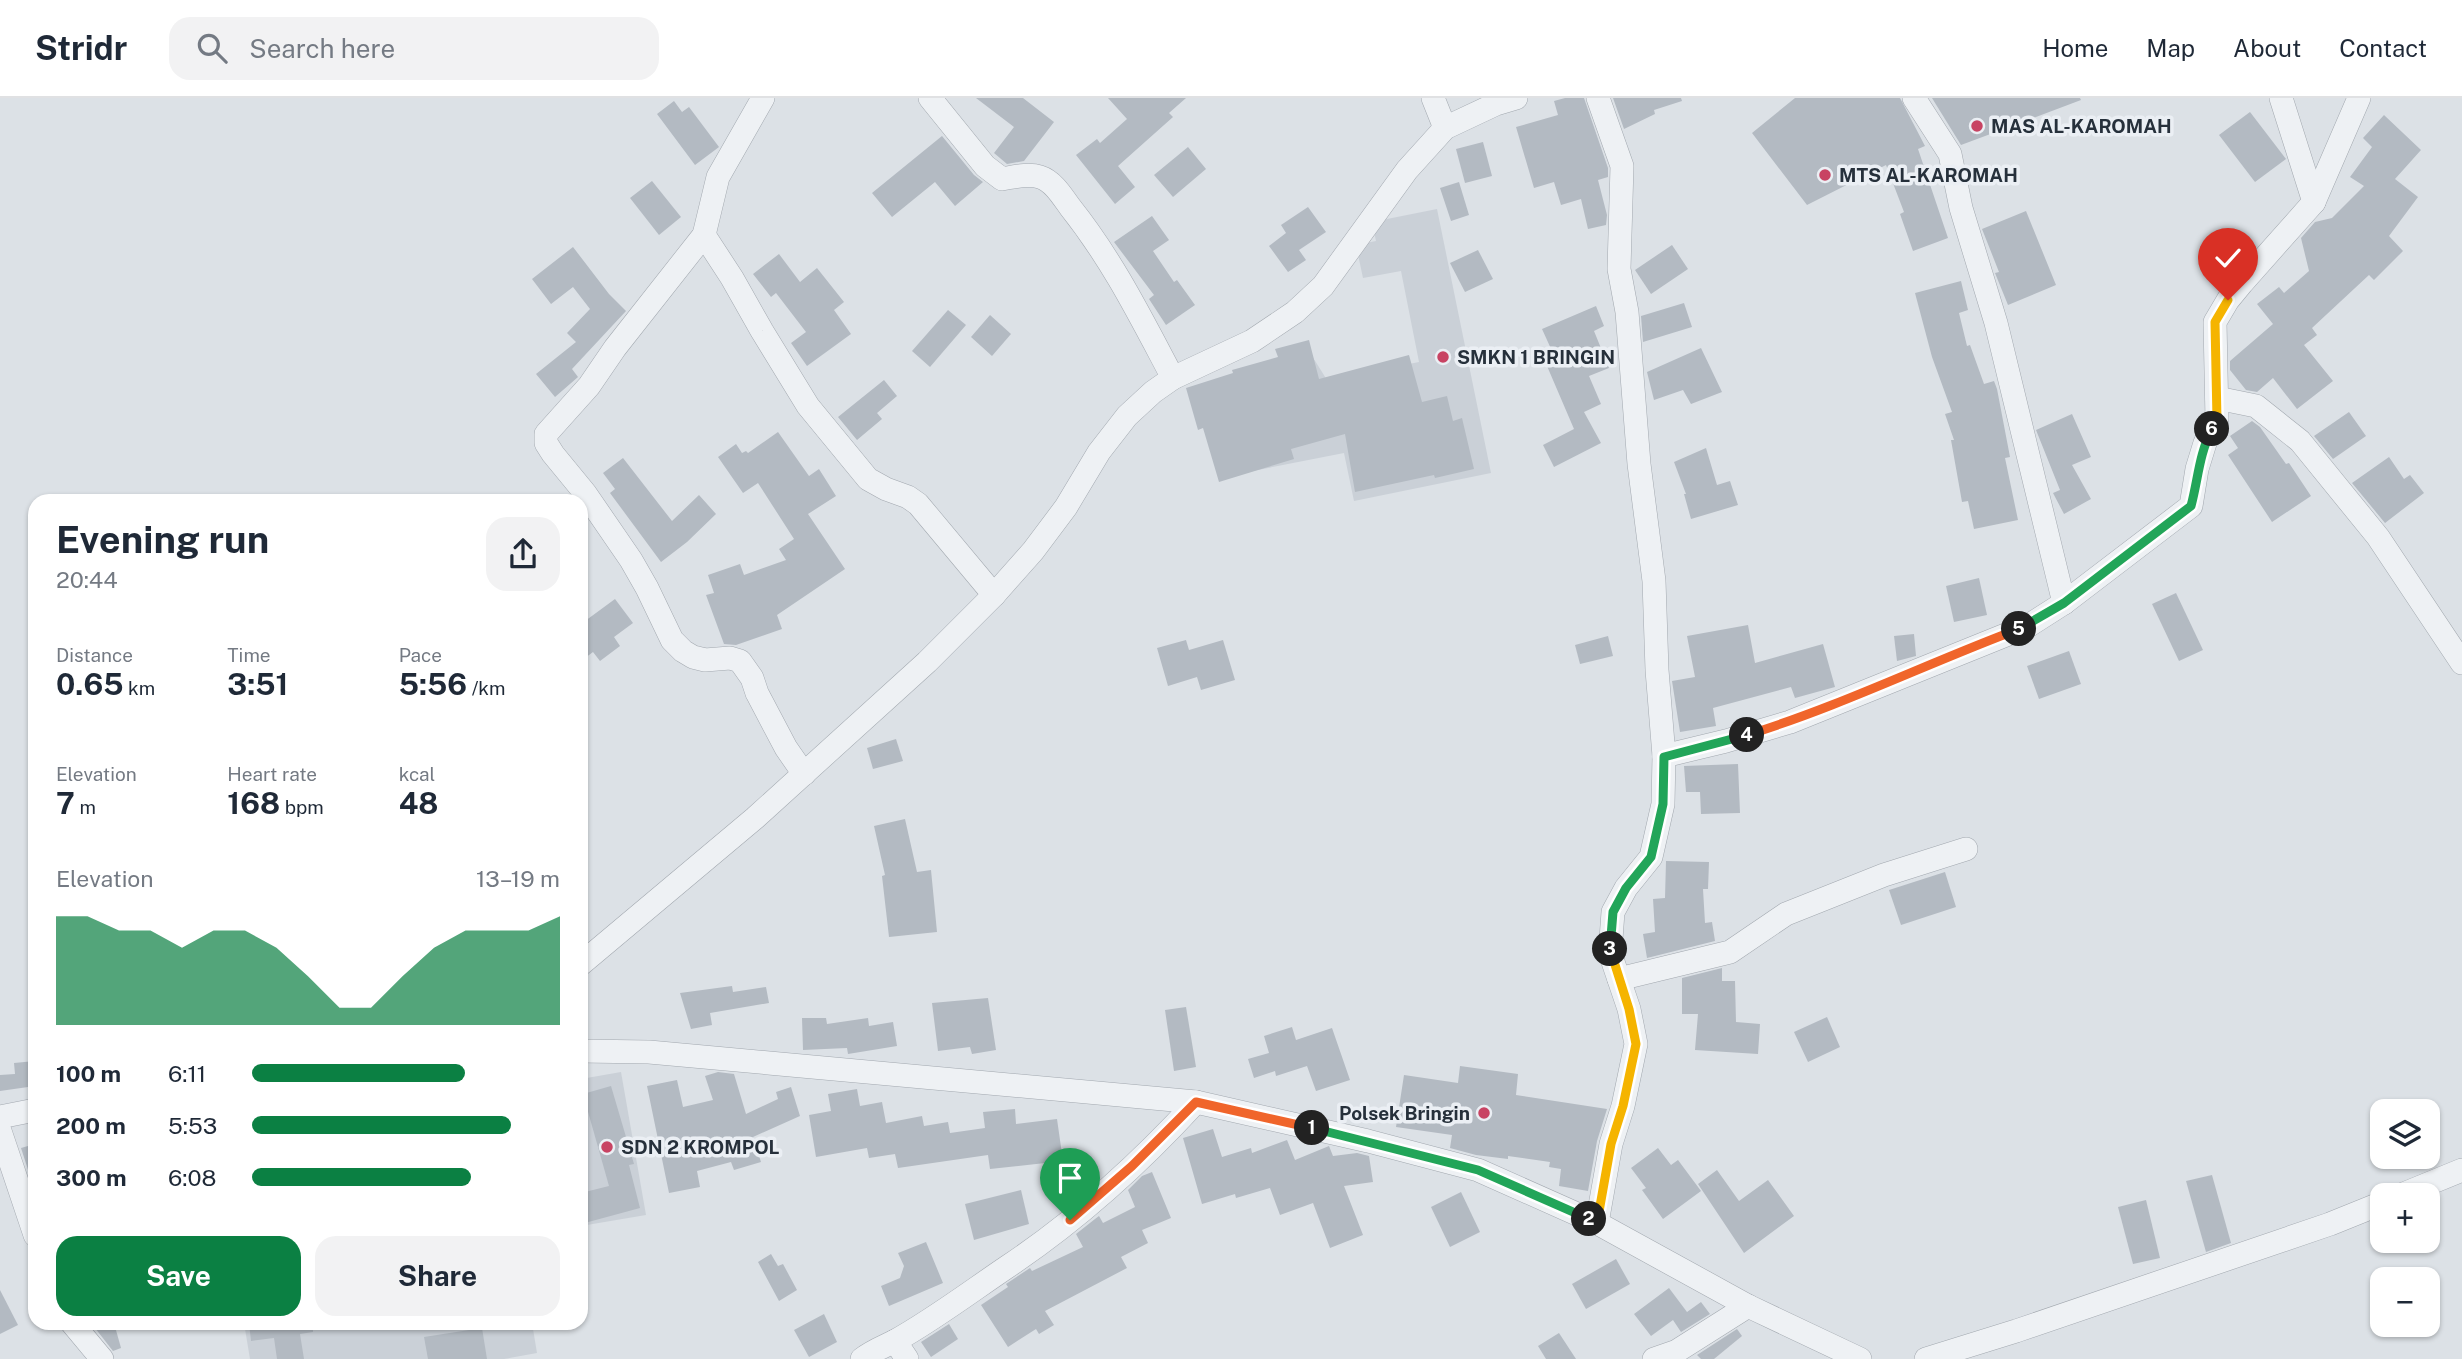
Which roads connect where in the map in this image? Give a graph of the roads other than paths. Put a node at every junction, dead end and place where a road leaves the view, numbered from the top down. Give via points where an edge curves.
1 (764, 98) edge
2 (930, 98) edge
3 (1433, 98) edge
4 (1516, 98) edge
5 (1598, 98) edge
6 (1914, 98) edge
7 (2281, 98) edge
8 (2359, 98) edge
9 (1446, 128) junction
10 (2314, 202) junction
11 (704, 235) junction
12 (1173, 379) junction
13 (2217, 398) junction
14 (586, 494) edge
15 (588, 497) edge
16 (994, 595) junction
17 (2064, 603) junction
18 (2462, 663) edge
19 (1664, 757) junction
20 (804, 774) junction
21 (1966, 849) dead end
22 (588, 958) edge
23 (1619, 979) junction
24 (588, 1051) edge
25 (1196, 1102) junction
26 (28, 1111) edge
27 (0, 1117) edge
28 (0, 1131) edge
29 (2462, 1170) edge
30 (2430, 1183) edge
31 (2370, 1208) edge
32 (28, 1214) edge
33 (1597, 1223) junction
34 (1748, 1306) junction
35 (78, 1330) edge
36 (901, 1350) edge
37 (102, 1359) edge
38 (862, 1359) edge
39 (1654, 1359) edge
40 (1860, 1359) edge
41 (1926, 1359) edge

1 - 11 street via 718,177
2 - 12 street via 985,166 1002,179 1032,175 1054,186 1132,297
3 - 9 street
4 - 9 street
5 - 19 street via 1622,166 1619,269 1654,580
6 - 17 street via 1950,154
7 - 10 street
8 - 10 street
9 - 12 street via 1408,170 1323,286 1295,312 1252,341
10 - 13 street via 2242,283 2215,322
11 - 14 street via 589,386 546,434 547,443
11 - 16 street via 808,406 858,468 876,484 918,504
12 - 16 street via 1127,416 1066,507
13 - 17 street via 2217,420 2201,456 2191,506
13 - 18 street via 2256,406 2300,441 2378,537
15 - 20 street via 631,560 673,640 693,657 740,661
16 - 20 street
17 - 19 street via 2028,626 1801,718
19 - 23 street via 1663,804 1651,857 1613,912 1610,953
20 - 22 street
21 - 23 street via 1786,914 1730,952
23 - 33 street via 1636,1044
24 - 25 street via 649,1052
25 - 33 street via 1478,1170
25 - 36 street via 1070,1220
26 - 27 street
28 - 32 street
29 - 30 street
31 - 41 street
33 - 34 street
34 - 39 street via 1677,1351
34 - 40 street
35 - 37 street
36 - 38 street via 873,1351

